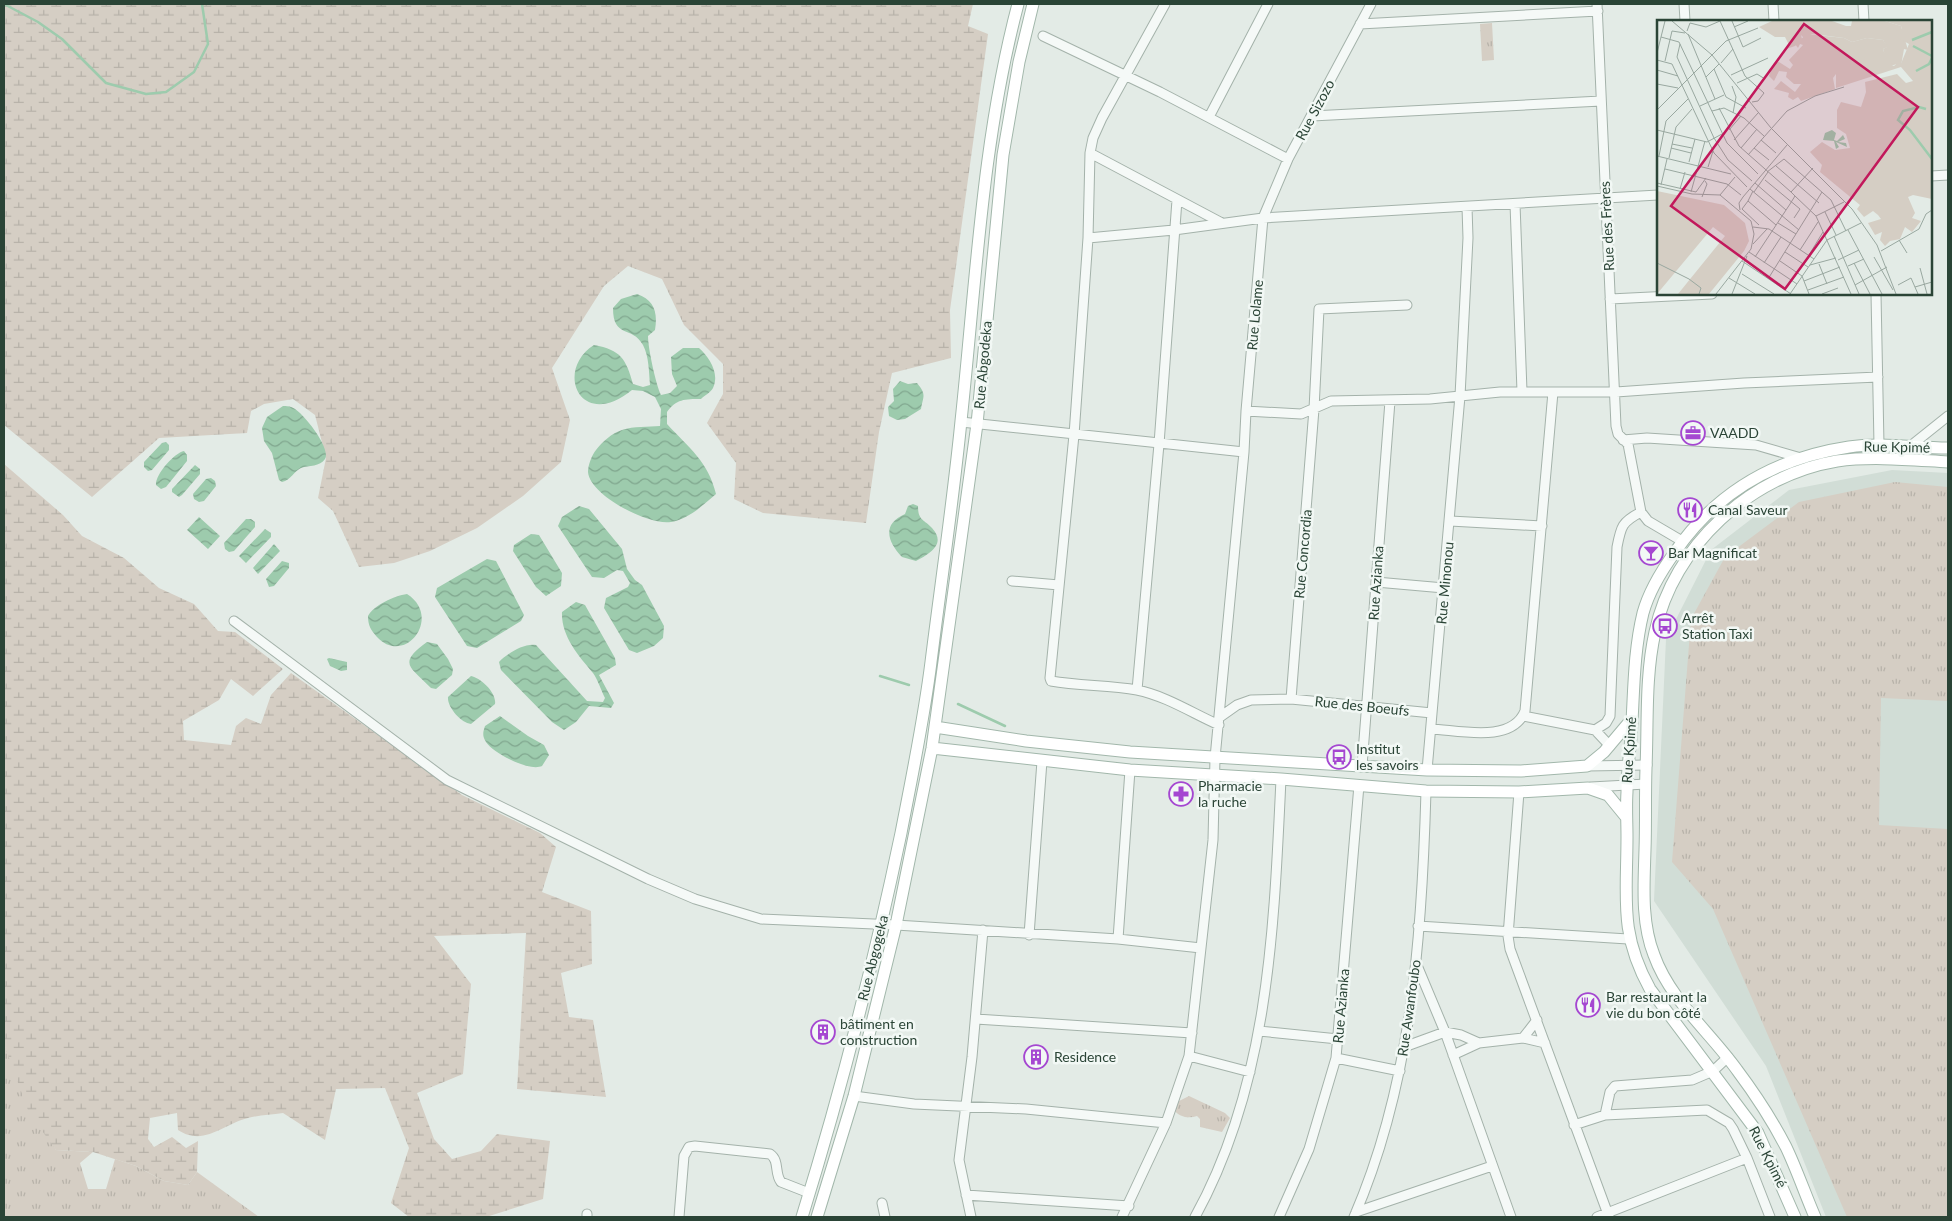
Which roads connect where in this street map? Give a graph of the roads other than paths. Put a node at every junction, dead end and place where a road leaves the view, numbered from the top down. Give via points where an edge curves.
1 (1018, 4) edge
2 (1033, 4) edge
3 (1165, 4) edge
4 (1268, 4) edge
5 (1371, 4) edge
6 (1684, 4) edge
7 (1773, 4) edge
8 (1863, 4) edge
9 (1597, 7) edge
10 (1685, 20) edge
11 (1774, 20) edge
12 (1864, 20) edge
13 (1360, 24) junction
14 (1043, 36) dead end
15 (1127, 76) junction
16 (1601, 101) junction
17 (1209, 116) junction
18 (1312, 116) junction
19 (1090, 153) junction
20 (1288, 159) junction
21 (1948, 175) edge
22 (1932, 176) edge
23 (1657, 195) edge
24 (1605, 199) junction
25 (1178, 200) junction
26 (1515, 204) junction
27 (1467, 207) junction
28 (1263, 218) junction
29 (1222, 223) junction
30 (1174, 230) junction
31 (1088, 238) junction
32 (1692, 295) edge
33 (1876, 295) edge
34 (1610, 299) junction
35 (1407, 305) dead end
36 (1878, 377) junction
37 (1522, 392) junction
38 (1553, 392) junction
39 (1616, 392) junction
40 (1460, 396) junction
41 (1390, 401) junction
42 (1314, 410) junction
43 (1246, 411) junction
44 (1948, 416) edge
45 (961, 422) junction
46 (977, 424) junction
47 (1074, 436) junction
48 (1625, 442) junction
49 (1159, 444) junction
50 (1880, 445) junction
51 (1908, 448) junction
52 (1948, 448) edge
53 (1244, 452) junction
54 (1801, 458) junction
55 (1948, 462) edge
56 (1641, 512) junction
57 (1450, 521) junction
58 (1542, 526) junction
59 (1682, 541) junction
60 (1012, 581) dead end
61 (1376, 582) junction
62 (1059, 585) junction
63 (1444, 588) junction
64 (234, 621) dead end
65 (1137, 690) junction
66 (1291, 699) junction
67 (1367, 707) junction
68 (1432, 713) junction
69 (1523, 716) junction
70 (1631, 720) junction
71 (1220, 721) junction
72 (922, 724) junction
73 (935, 727) junction
74 (1431, 729) junction
75 (1595, 730) junction
76 (918, 746) junction
77 (1610, 746) junction
78 (932, 748) junction
79 (1215, 758) junction
80 (1042, 761) junction
81 (1627, 765) junction
82 (1647, 765) junction
83 (1362, 766) junction
84 (1588, 766) junction
85 (1130, 770) junction
86 (1427, 770) junction
87 (1214, 775) junction
88 (1281, 779) junction
89 (1646, 784) junction
90 (1359, 785) junction
91 (1627, 786) junction
92 (1588, 788) junction
93 (1426, 791) junction
94 (1519, 792) junction
95 (1626, 817) junction
96 (882, 925) junction
97 (896, 925) junction
98 (1418, 926) junction
99 (983, 930) junction
100 (1508, 932) junction
101 (1029, 935) junction
102 (1118, 939) junction
103 (1628, 939) junction
104 (1201, 948) junction
105 (1416, 962) junction
106 (976, 1019) junction
107 (1537, 1020) junction
108 (1259, 1031) junction
109 (1445, 1032) junction
110 (1192, 1033) junction
111 (1523, 1038) junction
112 (1338, 1039) junction
113 (1479, 1043) junction
114 (1545, 1043) junction
115 (1404, 1047) junction
116 (1454, 1055) junction
117 (1189, 1056) junction
118 (1728, 1057) junction
119 (1336, 1058) junction
120 (1400, 1071) junction
121 (1712, 1071) junction
122 (1250, 1072) junction
123 (854, 1096) junction
124 (965, 1106) junction
125 (1605, 1115) junction
126 (1166, 1123) junction
127 (1574, 1125) junction
128 (1747, 1158) junction
129 (1492, 1166) junction
130 (809, 1193) junction
131 (966, 1195) junction
132 (882, 1203) dead end
133 (1129, 1206) junction
134 (1355, 1215) edge
135 (1608, 1215) edge
136 (679, 1217) edge
137 (802, 1217) edge
138 (817, 1217) edge
139 (884, 1217) edge
140 (971, 1217) edge
141 (1122, 1217) edge
142 (1195, 1217) edge
143 (1279, 1217) edge
144 (1511, 1217) edge
145 (1597, 1217) edge
146 (1770, 1217) edge
147 (1795, 1217) edge
148 (1815, 1217) edge

1 - 45 main road, Rue Abgodeka via 990,153
2 - 46 main road, Rue Abgodeka via 1019,62 1004,155
3 - 15 street
4 - 17 street
5 - 13 street, Rue Sizozo
6 - 10 street
7 - 11 street
8 - 12 street
9 - 13 street
9 - 16 street, Rue des Frères
13 - 18 street, Rue Sizozo
14 - 15 street
15 - 17 street
15 - 19 street via 1102,118
16 - 18 street
16 - 24 street, Rue des Frères
17 - 20 street
18 - 20 street, Rue Sizozo
19 - 25 street
19 - 31 street
20 - 28 street, Rue Sizozo
21 - 22 street
23 - 24 street
24 - 26 street
24 - 34 street, Rue des Frères
25 - 29 street
25 - 30 street
26 - 27 street
26 - 37 street
27 - 28 street
27 - 40 street, Rue Minonou
28 - 29 street
28 - 43 street, Rue Lolame
29 - 30 street
30 - 31 street
30 - 49 street
31 - 47 street
32 - 34 street
33 - 36 street
34 - 39 street, Rue des Frères
35 - 42 street, Rue Concordia via 1318,309
36 - 39 street
36 - 50 street
37 - 38 street
37 - 40 street
38 - 39 street
38 - 58 street
39 - 48 street, Rue des Frères via 1616,426
40 - 41 street
40 - 57 street, Rue Minonou
41 - 42 street via 1331,401
41 - 61 street, Rue Azianka
42 - 43 street via 1301,414
42 - 66 street, Rue Concordia
43 - 53 street, Rue Lolame
44 - 51 street
45 - 46 street
45 - 72 main road, Rue Abgodeka
46 - 47 street
46 - 73 main road, Rue Abgodeka
47 - 49 street
47 - 62 street
48 - 54 street via 1647,438 1756,445
48 - 56 street, Rue des Frères
49 - 53 street
49 - 65 street
50 - 51 main road, Rue Kpimé
50 - 54 main road, Rue Kpimé via 1849,447
51 - 52 main road, Rue Kpimé
53 - 71 street, Rue Lolame
54 - 59 main road, Rue Kpimé via 1756,477 1724,499 1703,516
55 - 82 main road, Rue Kpimé via 1838,461 1792,472 1751,495 1712,529 1677,575 1660,610 1648,684
56 - 59 street
56 - 75 street via 1622,525 1618,541 1610,716
57 - 58 street
57 - 63 street, Rue Minonou
58 - 69 street
59 - 70 main road, Rue Kpimé via 1652,589 1644,612
60 - 62 street
61 - 63 street
61 - 67 street, Rue Azianka
62 - 65 street via 1051,680
63 - 68 street, Rue Minonou
64 - 96 street via 447,780 672,890 761,919
65 - 71 street
66 - 67 street, Rue des Boeufs
66 - 71 street, Rue des Boeufs via 1244,701
67 - 68 street, Rue des Boeufs
67 - 83 street, Rue Azianka
68 - 74 street, Rue Minonou
69 - 74 street via 1500,731
69 - 75 street
70 - 77 main road
70 - 81 main road, Rue Kpimé
71 - 79 street, Rue Lolame
72 - 73 street
72 - 76 main road, Rue Abgogeka
73 - 78 main road, Rue Abgodeka
73 - 79 main road via 1026,741
74 - 86 street, Rue Minonou
75 - 77 street
76 - 78 street
76 - 96 main road, Rue Abgogeka
77 - 84 main road
78 - 80 main road
78 - 97 main road, Rue Abgogeka
79 - 83 main road
79 - 87 street, Rue Lolame
80 - 85 main road
80 - 101 street
81 - 82 street
81 - 84 street
81 - 91 main road, Rue Kpimé
82 - 89 main road, Rue Kpimé
83 - 86 main road
84 - 86 main road
85 - 87 main road
85 - 102 street
87 - 88 main road
87 - 104 street, Rue Lolame via 1212,840
88 - 90 main road
88 - 108 street via 1272,938
89 - 91 street
89 - 118 main road, Rue Kpimé via 1644,898 1649,940 1663,976
90 - 93 main road
90 - 112 street, Rue Azianka
91 - 92 street
91 - 95 main road, Rue Kpimé
92 - 94 main road
92 - 95 main road via 1608,795
93 - 94 main road
93 - 98 street, Rue Awanfoubo
94 - 100 street
95 - 103 main road, Rue Kpimé via 1624,905
96 - 97 street
96 - 130 main road, Rue Abgogeka
97 - 99 street
97 - 123 main road, Rue Abgogeka
98 - 100 street
98 - 105 street, Rue Awanfoubo
99 - 101 street
99 - 106 street
100 - 103 street
100 - 107 street via 1510,950
101 - 102 street
102 - 104 street
103 - 121 main road, Rue Kpimé via 1650,989
104 - 110 street, Rue Lolame
105 - 109 street
105 - 115 street, Rue Awanfoubo
106 - 110 street
106 - 124 street
107 - 111 street
107 - 114 street
108 - 112 street
108 - 122 street
109 - 113 street via 1461,1034
109 - 115 street
109 - 116 street
110 - 117 street, Rue Lolame
111 - 113 street
111 - 114 street
112 - 119 street, Rue Azianka
113 - 116 street
114 - 127 street
115 - 120 street, Rue Awanfoubo
116 - 129 street
117 - 122 street
117 - 126 street, Rue Lolame
118 - 121 street
118 - 148 main road, Rue Kpimé via 1787,1149
119 - 120 street
119 - 143 street, Rue Azianka via 1309,1149
120 - 134 street, Rue Awanfoubo via 1380,1152
121 - 125 street via 1692,1080 1615,1086 1610,1092
121 - 147 main road, Rue Kpimé via 1761,1138
122 - 142 street via 1224,1154
123 - 124 street via 914,1104
123 - 138 main road, Rue Abgogeka
124 - 126 street
124 - 131 street via 959,1160
125 - 127 street
125 - 128 street via 1708,1110 1729,1123
126 - 133 street, Rue Lolame
127 - 135 street
128 - 135 street
128 - 146 street
129 - 134 street
129 - 144 street
130 - 136 street via 781,1182 777,1162 770,1154 694,1146 689,1147 684,1156
130 - 137 main road, Rue Abgogeka
131 - 133 street
131 - 140 street
132 - 139 street
133 - 141 street, Rue Lolame
135 - 145 street

